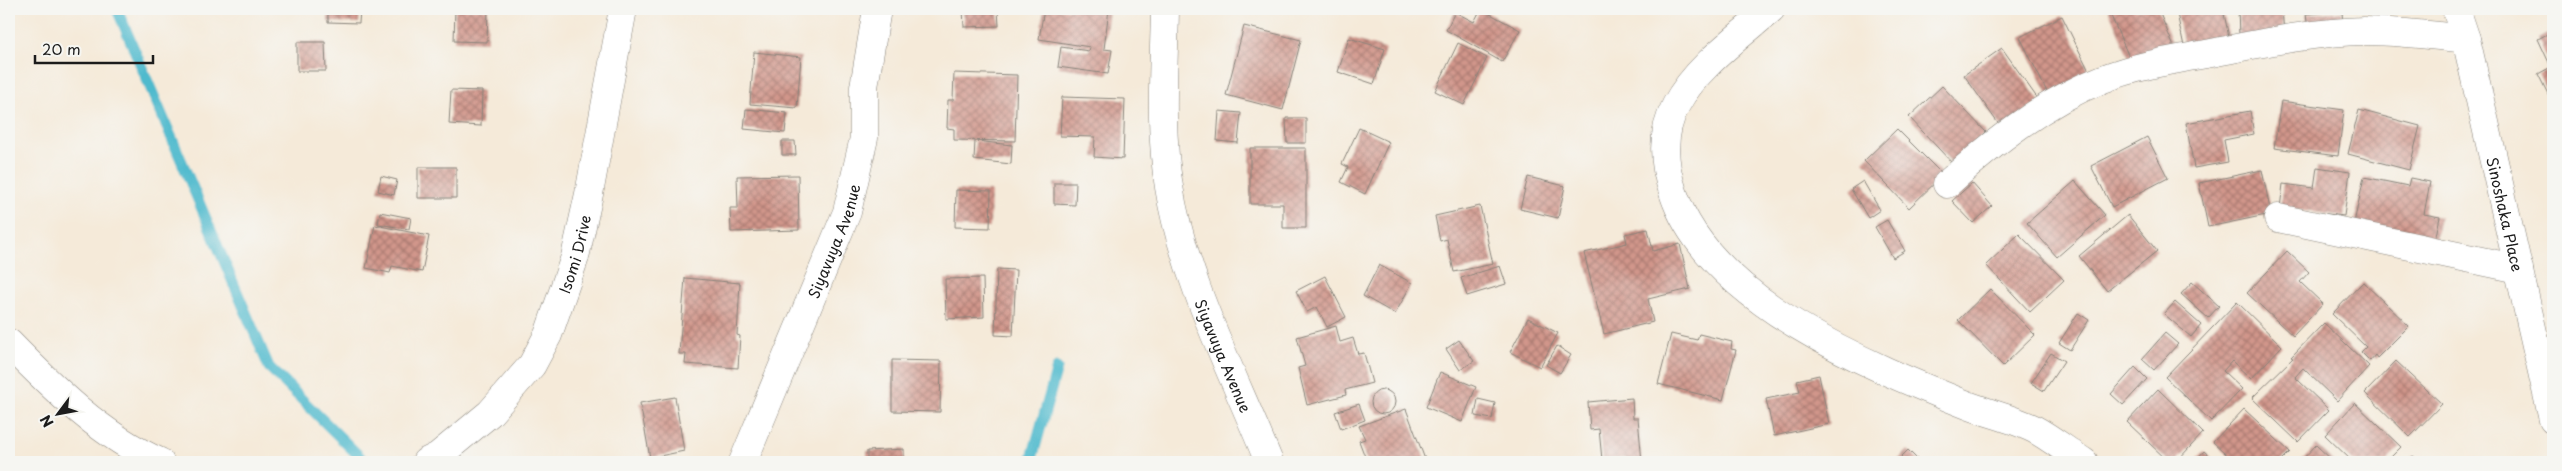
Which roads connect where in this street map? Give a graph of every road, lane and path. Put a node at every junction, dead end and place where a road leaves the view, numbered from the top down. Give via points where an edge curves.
1 (623, 9) edge
2 (877, 9) edge
3 (1165, 9) edge
4 (1771, 9) edge
5 (2456, 9) edge
6 (2466, 39) junction
7 (1947, 184) dead end
8 (2278, 218) dead end
9 (2519, 269) junction
10 (9, 343) edge
11 (2553, 420) edge
12 (435, 460) edge
13 (160, 462) edge
14 (743, 462) edge
15 (1268, 462) edge
16 (2084, 462) edge

1 - 12 street, Isomi Drive via 575,257 548,336 516,386
2 - 14 street, Siyavuya Avenue via 864,87 864,138 847,212
3 - 15 street, Siyavuya Avenue via 1164,138 1169,187 1184,250
4 - 16 street via 1690,84 1675,105 1664,140 1666,174 1678,208 1706,253 1751,293 1840,350 1924,387 2034,429
5 - 6 street, Sinoshaka Place
6 - 7 street via 2364,31 2311,35 2174,60 2104,78 2014,128
6 - 9 street, Sinoshaka Place
8 - 9 street
9 - 11 street, Sinoshaka Place
10 - 13 street via 102,429

